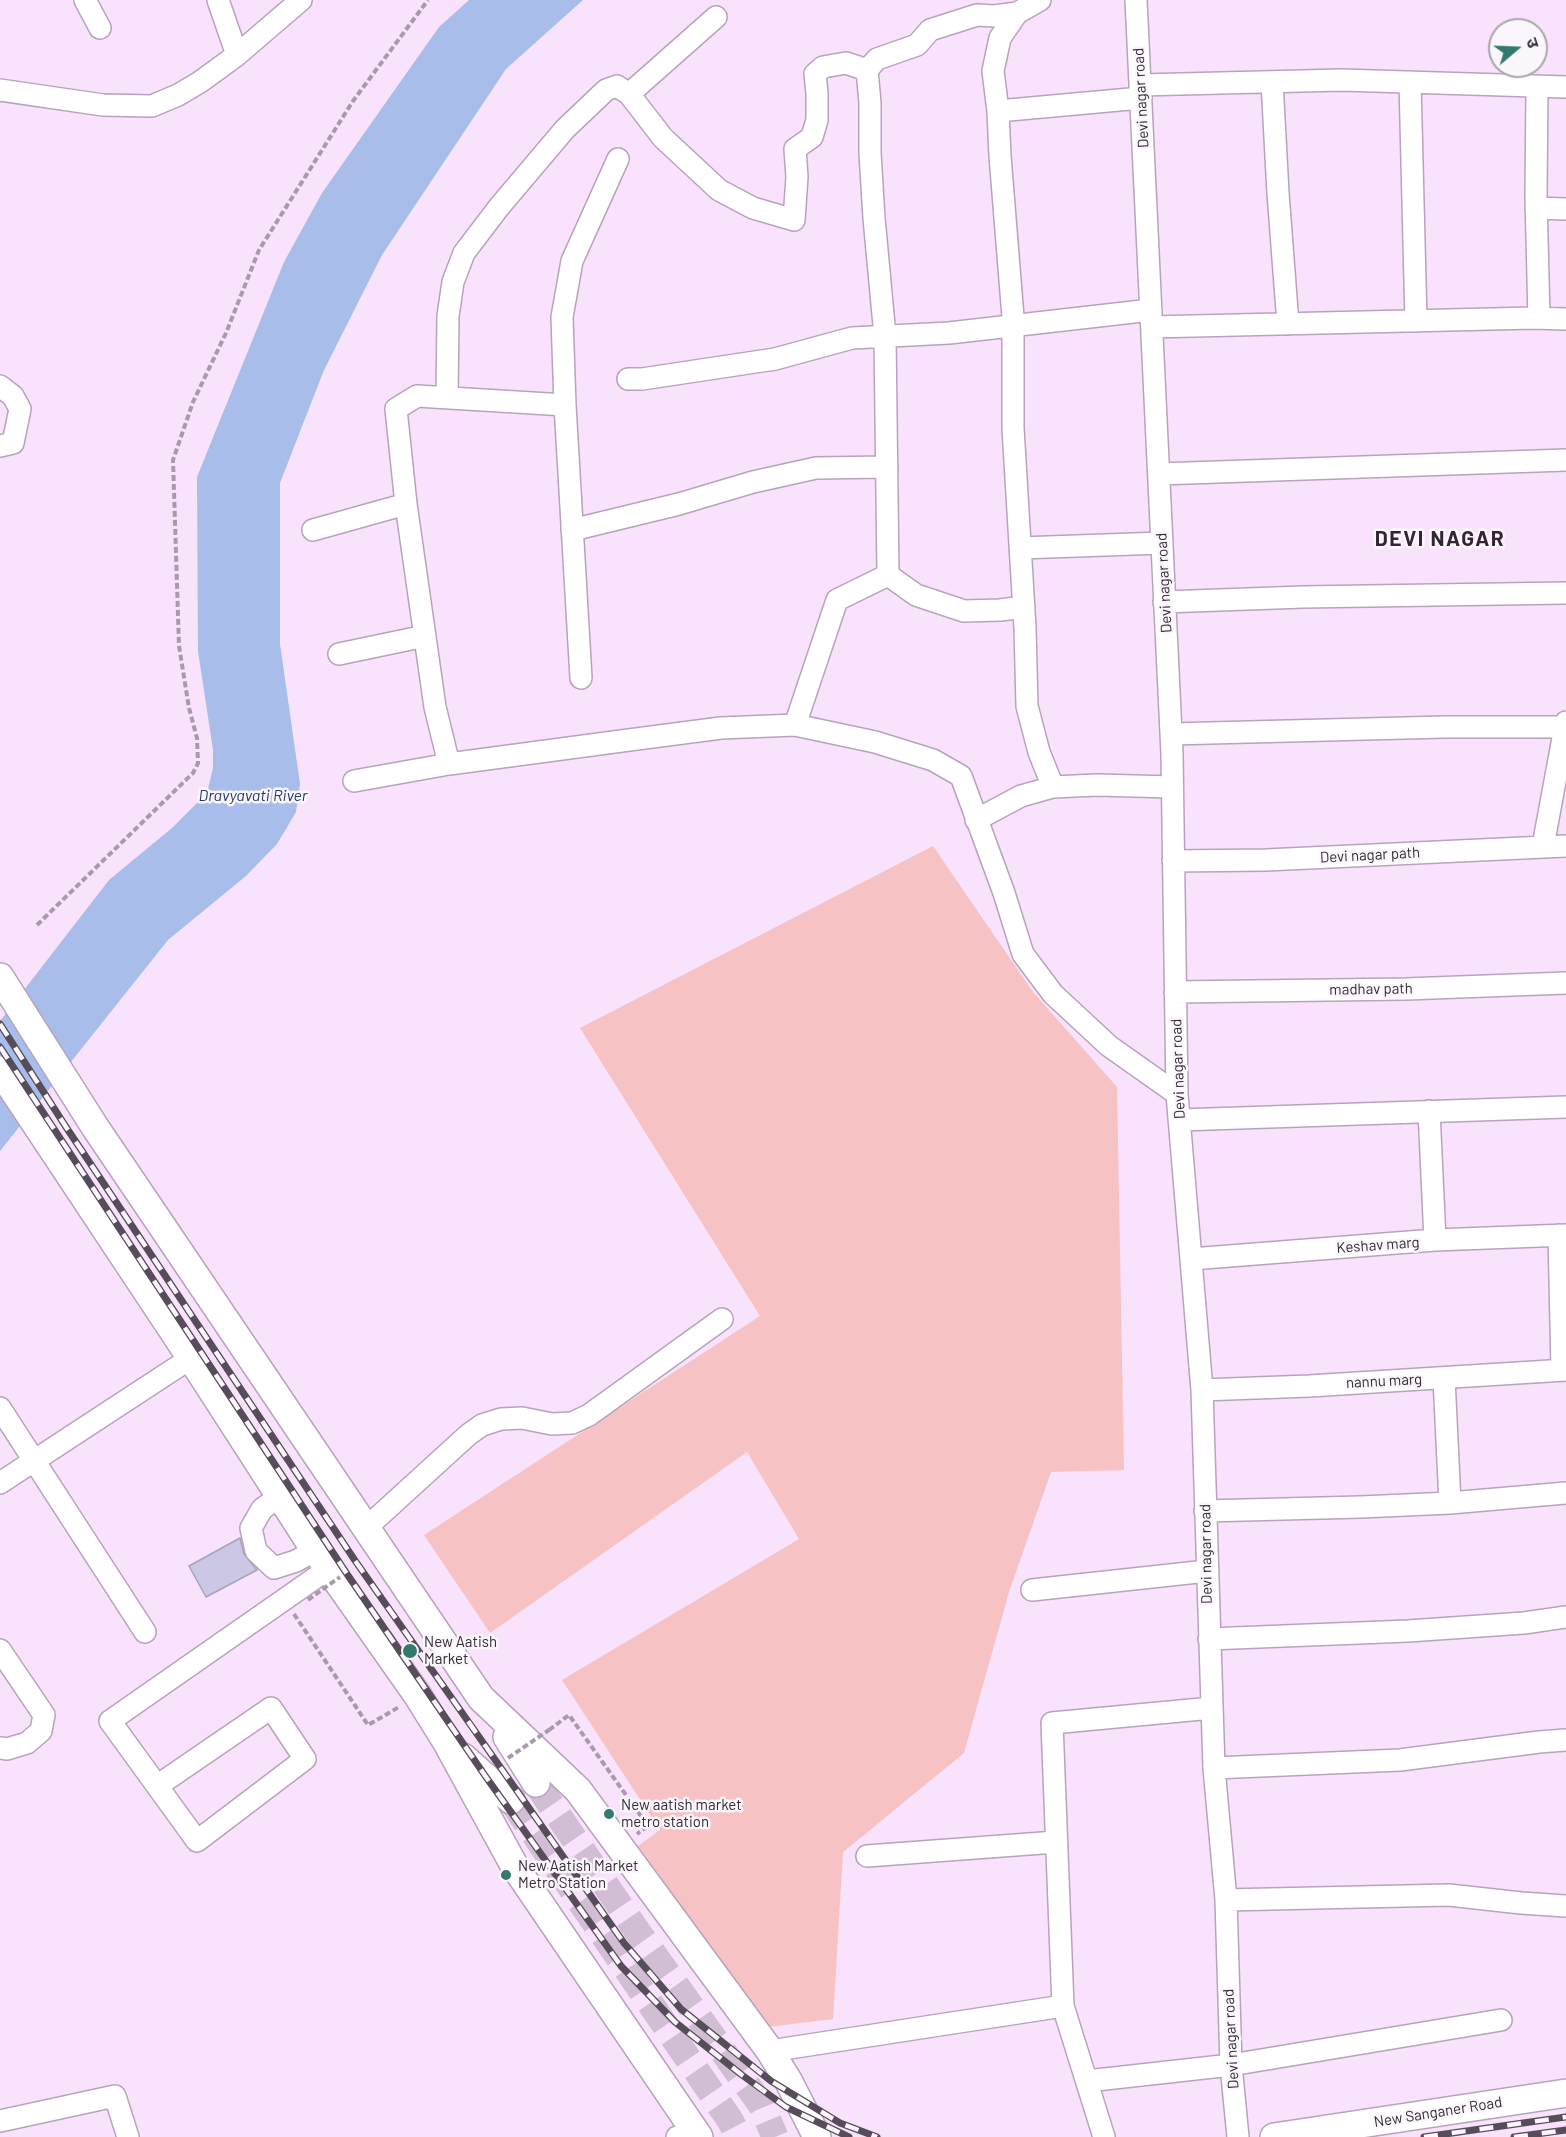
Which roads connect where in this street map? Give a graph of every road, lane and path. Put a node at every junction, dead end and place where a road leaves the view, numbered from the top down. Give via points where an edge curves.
1 (85, 0) edge
2 (218, 0) edge
3 (301, 0) edge
4 (428, 0) edge
5 (1040, 0) edge
6 (1136, 0) edge
7 (1017, 13) junction
8 (716, 17) dead end
9 (100, 28) dead end
10 (237, 55) junction
11 (867, 70) junction
12 (1272, 82) junction
13 (1410, 82) junction
14 (1537, 86) junction
15 (1566, 87) edge
16 (0, 90) edge
17 (1140, 92) junction
18 (629, 94) junction
19 (998, 111) junction
20 (618, 159) dead end
21 (1536, 208) junction
22 (1566, 209) edge
23 (1539, 318) junction
24 (1151, 319) junction
25 (1566, 319) edge
26 (1416, 321) junction
27 (1014, 324) junction
28 (1288, 324) junction
29 (885, 336) junction
30 (628, 379) dead end
31 (0, 386) edge
32 (447, 397) junction
33 (565, 405) junction
34 (0, 447) edge
35 (1566, 460) edge
36 (887, 467) junction
37 (1159, 474) junction
38 (406, 504) junction
39 (313, 530) dead end
40 (572, 530) junction
41 (1162, 543) junction
42 (1020, 548) junction
43 (888, 575) junction
44 (1566, 593) edge
45 (1164, 602) junction
46 (1024, 607) junction
47 (424, 636) junction
48 (339, 654) dead end
49 (581, 678) dead end
50 (795, 725) junction
51 (1565, 725) edge
52 (1171, 734) junction
53 (449, 764) junction
54 (354, 781) dead end
55 (1053, 787) junction
56 (1172, 787) junction
57 (976, 820) junction
58 (1543, 846) junction
59 (1566, 846) edge
60 (1173, 861) junction
61 (37, 925) dead end
62 (0, 977) edge
63 (1566, 982) edge
64 (1175, 992) junction
65 (0, 1070) edge
66 (1178, 1094) junction
67 (1566, 1107) edge
68 (1429, 1111) junction
69 (1180, 1120) junction
70 (1562, 1235) edge
71 (1435, 1240) junction
72 (1191, 1259) junction
73 (722, 1319) dead end
74 (191, 1358) junction
75 (1564, 1370) edge
76 (1443, 1378) junction
77 (1202, 1390) junction
78 (0, 1408) edge
79 (34, 1460) junction
80 (0, 1483) edge
81 (1566, 1493) edge
82 (280, 1496) junction
83 (1450, 1503) junction
84 (1205, 1511) junction
85 (366, 1528) junction
86 (328, 1565) junction
87 (1207, 1571) junction
88 (1032, 1590) dead end
89 (1566, 1617) edge
90 (145, 1632) dead end
91 (1209, 1639) junction
92 (0, 1650) edge
93 (418, 1696) junction
94 (482, 1698) junction
95 (1212, 1708) junction
96 (1566, 1740) edge
97 (446, 1741) junction
98 (0, 1748) edge
99 (508, 1758) dead end
100 (1214, 1768) junction
101 (536, 1783) tunnel mouth
102 (157, 1786) junction
103 (511, 1800) tunnel mouth
104 (1056, 1842) junction
105 (621, 1848) junction
106 (867, 1856) dead end
107 (1226, 1900) junction
108 (1566, 1906) edge
109 (1063, 2006) junction
110 (1502, 2020) dead end
111 (770, 2050) junction
112 (1231, 2065) junction
113 (1087, 2081) junction
114 (1566, 2093) edge
115 (0, 2121) edge
116 (691, 2136) edge
117 (128, 2137) edge
118 (817, 2137) edge
119 (1104, 2137) edge
120 (1238, 2137) edge
121 (1274, 2137) edge

1 - 9 street
2 - 10 street
3 - 10 street
4 - 61 path via 353,101 259,250 172,460 179,646 197,738 198,764
5 - 7 street
6 - 17 street, Devi nagar road
7 - 11 street via 978,15 940,26 930,30 917,45 876,59
7 - 19 street via 1000,38 993,71
8 - 18 street
10 - 16 street via 200,82 152,106 103,105
11 - 18 street via 846,63 823,67 815,74 817,120 812,137 795,149 794,220 753,208 719,190 663,138
11 - 29 street via 874,218
12 - 13 street
12 - 17 street
12 - 28 street
13 - 14 street
13 - 26 street
14 - 15 street
14 - 21 street
17 - 19 street
17 - 24 street, Devi nagar road
18 - 32 street via 617,87 606,90 564,129 464,253 453,282 448,316
19 - 27 street
20 - 33 street via 572,261 562,317
21 - 22 street
21 - 23 street
23 - 25 street
23 - 26 street
24 - 27 street
24 - 28 street
24 - 37 street, Devi nagar road
26 - 28 street
27 - 29 street
27 - 42 street via 1012,428
29 - 30 street via 852,338 775,359
29 - 36 street
31 - 34 street via 13,396 20,409 13,443
32 - 33 street
32 - 38 street via 417,396 396,409
33 - 40 street
35 - 37 street
36 - 40 street via 816,468
36 - 43 street
37 - 41 street, Devi nagar road
38 - 39 street
38 - 47 street
40 - 49 street
41 - 42 street
41 - 45 street, Devi nagar road
42 - 46 street
43 - 46 street via 916,595 964,611
43 - 50 street via 837,600
44 - 45 street
45 - 52 street, Devi nagar road
46 - 55 street via 1027,706
47 - 48 street
47 - 53 street
50 - 53 street via 721,728
50 - 57 street via 875,742 933,760 961,776
51 - 52 street
51 - 58 street
52 - 56 street, Devi nagar road
53 - 54 street
55 - 56 street
55 - 57 street via 1021,796
56 - 60 street, Devi nagar road
57 - 66 street via 1023,954 1053,994 1109,1046
58 - 59 street, Devi nagar path
58 - 60 street, Devi nagar path
60 - 64 street, Devi nagar road
62 - 85 main road via 94,1126
63 - 64 street, madhav path
64 - 66 street, Devi nagar road
65 - 74 main road
66 - 69 street, Devi nagar road
67 - 68 street
68 - 69 street
68 - 71 street
69 - 72 street, Devi nagar road
70 - 71 street, Keshav marg
70 - 75 street
71 - 72 street, Keshav marg
72 - 77 street, Devi nagar road
73 - 85 street via 589,1415 572,1423 522,1418 482,1425
74 - 79 street
74 - 82 main road
75 - 76 street, nannu marg
76 - 77 street, nannu marg
76 - 83 street
77 - 84 street, Devi nagar road
78 - 79 street
79 - 80 street
79 - 90 street
81 - 83 street
82 - 86 main road
82 - 86 street via 262,1509 250,1528 256,1551 274,1568 297,1561
83 - 84 street
84 - 87 street, Devi nagar road
85 - 94 main road
86 - 93 main road
86 - 93 path, bridge via 308,1600 293,1612 368,1725
86 - 102 street via 110,1721
87 - 88 street
87 - 91 street, Devi nagar road
89 - 91 street via 1408,1631
91 - 95 street, Devi nagar road
92 - 98 street via 44,1715 41,1731 27,1743
93 - 97 main road
94 - 101 main road
94 - 105 main road via 578,1790
95 - 100 street, Devi nagar road
95 - 104 street via 1052,1723
96 - 100 street via 1400,1760
97 - 103 main road
97 - 116 main road via 515,1867
99 - 105 path, bridge via 569,1715 648,1826
100 - 107 street, Devi nagar road
102 - 102 street via 197,1841 305,1759 271,1708
104 - 106 street
104 - 109 street
105 - 111 main road
107 - 108 street via 1449,1895
107 - 112 street, Devi nagar road
109 - 111 street
109 - 113 street
110 - 112 street
111 - 118 main road
112 - 113 street
112 - 120 street, Devi nagar road
113 - 119 street
114 - 121 main road, New Sanganer Road
115 - 117 street via 116,2096

